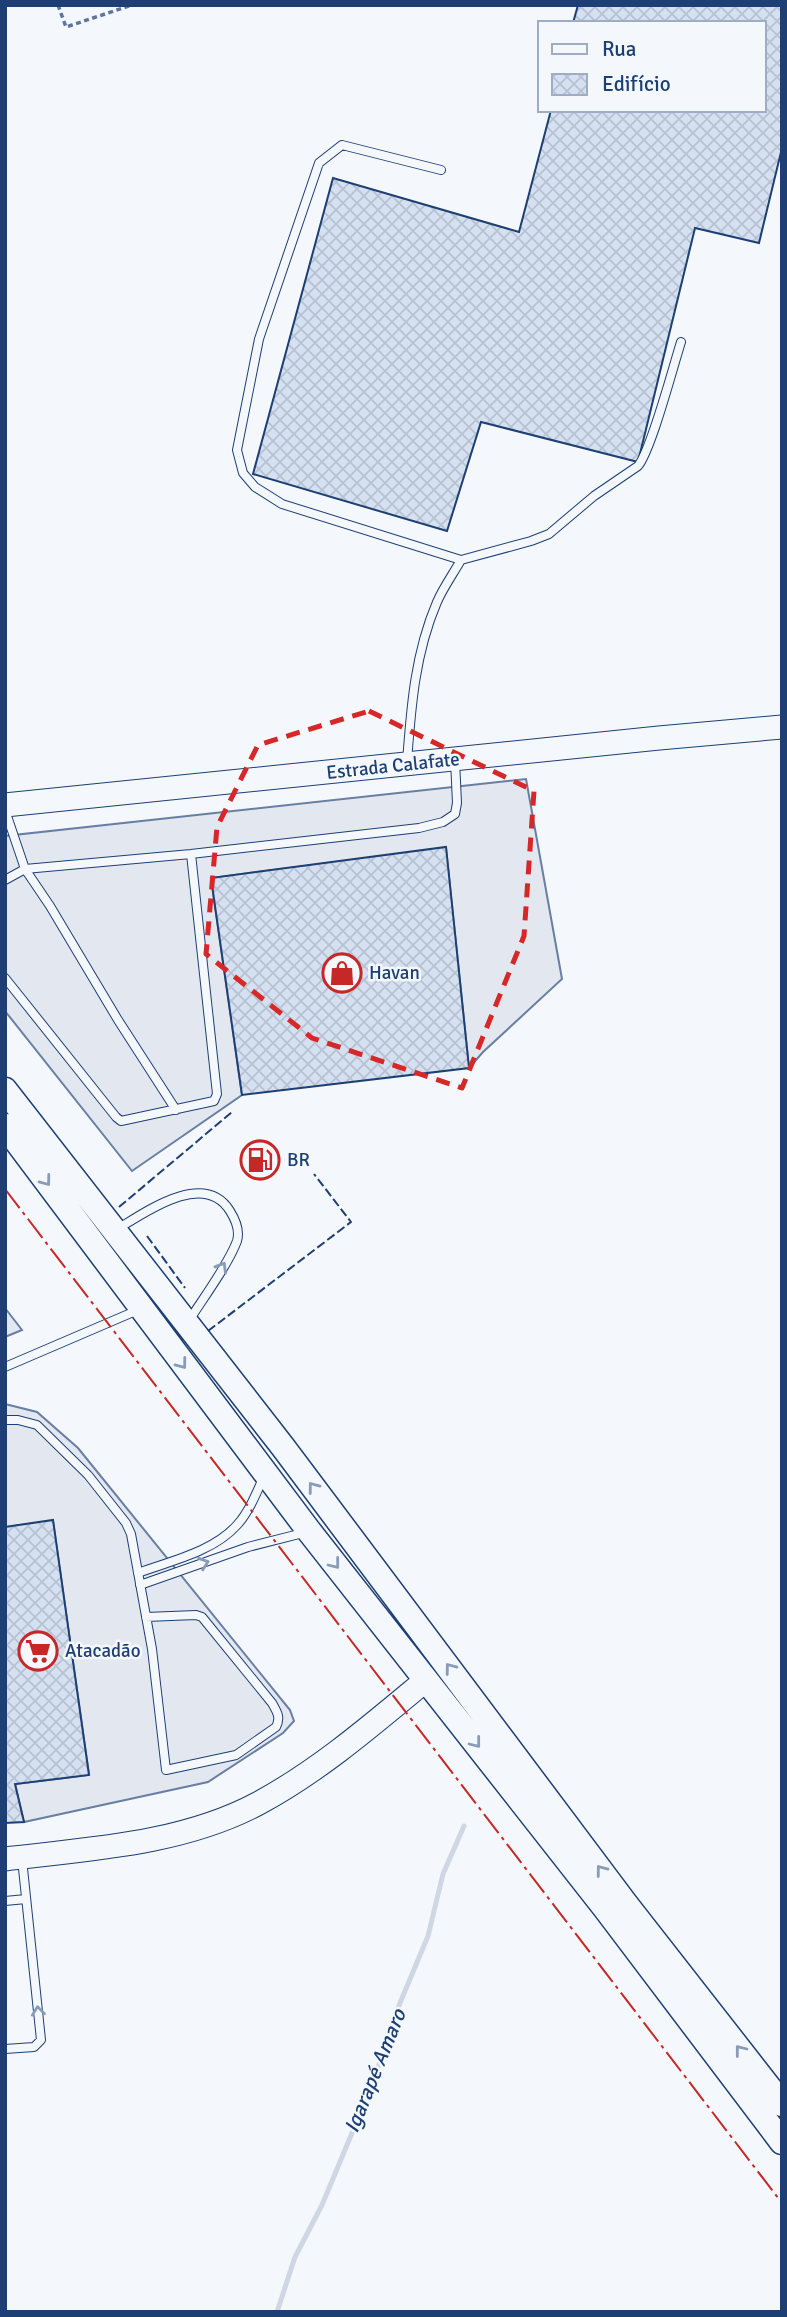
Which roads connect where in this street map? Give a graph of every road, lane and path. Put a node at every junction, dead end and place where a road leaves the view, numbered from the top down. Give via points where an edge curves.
1 (58, 5) edge
2 (132, 5) edge
3 (441, 170) dead end
4 (681, 342) dead end
5 (461, 560) junction
6 (782, 727) edge
7 (455, 760) junction
8 (407, 765) junction
9 (5, 808) edge
10 (191, 854) junction
11 (25, 869) junction
12 (5, 880) edge
13 (5, 978) edge
14 (5, 1090) edge
15 (176, 1110) junction
16 (5, 1126) edge
17 (115, 1231) junction
18 (141, 1309) junction
19 (186, 1325) junction
20 (5, 1367) edge
21 (5, 1420) edge
22 (265, 1474) junction
23 (309, 1531) junction
24 (138, 1573) junction
25 (140, 1585) junction
26 (146, 1617) junction
27 (426, 1680) junction
28 (14, 1858) edge
29 (26, 1899) junction
30 (5, 1901) edge
31 (5, 2049) edge
32 (782, 2104) edge
33 (782, 2142) edge

1 - 2 path via 66,27
3 - 5 lane via 342,145 319,163 258,340 237,450 243,473 282,504
4 - 5 lane via 638,466 549,534
5 - 8 lane via 437,601 421,648
6 - 7 street, Estrada Calafate
7 - 8 street, Estrada Calafate
7 - 10 lane via 455,814 443,822
8 - 9 street, Estrada Calafate
9 - 11 lane
10 - 11 lane
10 - 15 lane via 217,1098
11 - 12 lane
11 - 15 lane
13 - 15 lane via 121,1121
14 - 17 main road
16 -> 18 main road
17 - 19 main road
19 -> 17 lane via 238,1239 236,1221 227,1207 216,1197 197,1193 168,1199
18 - 20 lane
18 -> 22 main road
32 -> 19 main road
21 - 24 lane via 37,1425 88,1475 126,1522
22 - 23 main road
22 - 24 lane via 236,1527 205,1548
25 -> 23 lane
23 -> 27 main road
24 - 25 lane
25 - 26 lane
26 - 26 lane via 166,1770 236,1755 276,1727 278,1714 272,1703 202,1617
27 - 28 street via 300,1779 237,1813 168,1835
27 -> 33 main road
28 - 29 lane
29 - 30 lane
31 -> 29 lane via 34,2047 41,2039

